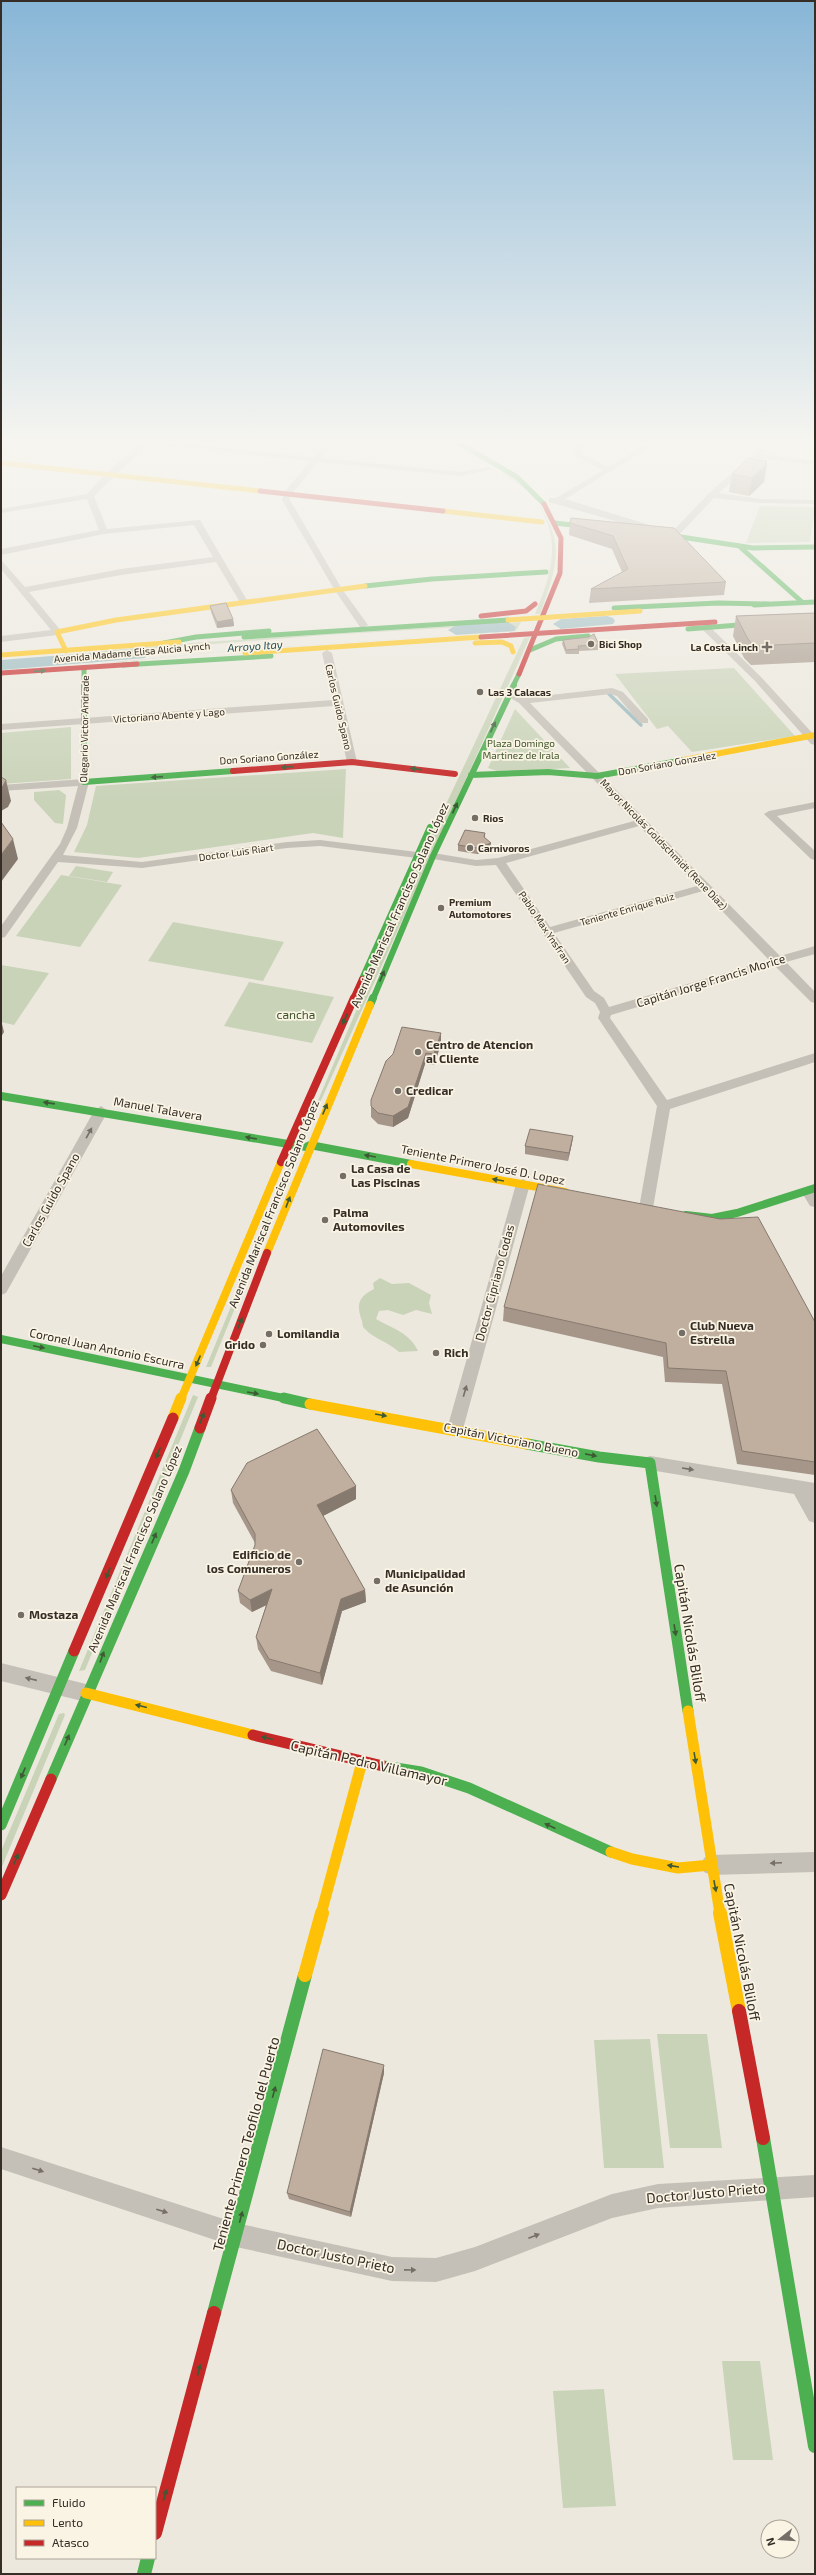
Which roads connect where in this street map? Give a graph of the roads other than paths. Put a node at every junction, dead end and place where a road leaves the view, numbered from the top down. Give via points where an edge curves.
1 (1, 563) edge
2 (187, 563) edge
3 (221, 563) edge
4 (323, 563) edge
5 (548, 563) edge
6 (562, 563) edge
7 (759, 563) edge
8 (546, 572) junction
9 (542, 585) dead end
10 (338, 589) junction
11 (25, 590) junction
12 (551, 600) junction
13 (244, 602) junction
14 (802, 602) junction
15 (815, 602) edge
16 (769, 604) junction
17 (363, 625) junction
18 (706, 628) junction
19 (57, 632) junction
20 (1, 640) edge
21 (164, 643) junction
22 (530, 650) junction
23 (66, 651) junction
24 (327, 652) junction
25 (513, 652) junction
26 (1, 655) edge
27 (508, 663) dead end
28 (124, 665) junction
29 (84, 668) junction
30 (1, 673) edge
31 (509, 694) junction
32 (522, 701) junction
33 (337, 703) junction
34 (84, 720) junction
35 (644, 721) dead end
36 (1, 727) edge
37 (813, 738) edge
38 (352, 762) junction
39 (455, 774) dead end
40 (470, 775) junction
41 (597, 776) junction
42 (84, 782) junction
43 (1, 788) edge
44 (815, 806) edge
45 (433, 821) dead end
46 (642, 822) junction
47 (417, 855) junction
48 (433, 856) junction
49 (815, 857) edge
50 (55, 858) junction
51 (499, 861) junction
52 (706, 887) junction
53 (548, 931) junction
54 (1, 934) edge
55 (815, 950) edge
56 (778, 961) junction
57 (815, 999) edge
58 (605, 1015) junction
59 (815, 1057) edge
60 (1, 1096) edge
61 (664, 1106) junction
62 (101, 1111) junction
63 (290, 1144) junction
64 (310, 1145) junction
65 (523, 1184) junction
66 (813, 1194) edge
67 (577, 1195) edge
68 (646, 1208) edge
69 (673, 1213) edge
70 (1, 1289) edge
71 (1, 1339) edge
72 (191, 1379) junction
73 (211, 1384) junction
74 (455, 1429) junction
75 (650, 1462) junction
76 (807, 1489) edge
77 (815, 1516) edge
78 (1, 1672) edge
79 (61, 1686) junction
80 (84, 1692) junction
81 (362, 1762) junction
82 (1, 1825) edge
83 (815, 1862) edge
84 (711, 1866) junction
85 (1, 1895) edge
86 (1, 2158) edge
87 (815, 2186) edge
88 (772, 2187) junction
89 (236, 2235) junction
90 (815, 2446) edge
91 (156, 2529) edge
92 (148, 2559) edge
93 (144, 2574) edge

1 - 11 street
2 - 11 street via 121,572
3 - 13 street
4 - 10 street
5 - 8 main road
6 - 12 main road, Avenida Mariscal Francisco Solano López
7 - 14 main road
8 - 9 main road
8 - 10 main road via 432,579
10 - 13 main road
10 - 17 street
11 - 19 street
12 - 16 main road via 554,608 572,610 718,603
12 - 22 main road, Avenida Mariscal Francisco Solano López
13 - 19 main road via 116,620
14 - 15 main road, Avenida Madame Elisa Alicia Lynch
14 - 16 main road, Avenida Madame Elisa Alicia Lynch
16 - 21 main road, Avenida Madame Elisa Alicia Lynch, bridge
17 - 21 main road via 225,634
17 - 25 main road via 517,613 530,609 536,601
18 - 22 main road via 556,639
18 - 28 main road, Avenida Madame Elisa Alicia Lynch, bridge via 772,620 245,653
18 - 37 street via 758,678
19 - 20 street
19 - 23 main road
21 - 23 main road, Avenida Madame Elisa Alicia Lynch
22 - 31 main road, Avenida Mariscal Francisco Solano López
23 - 26 main road, Avenida Madame Elisa Alicia Lynch
24 - 25 main road via 496,641 509,644
24 - 28 main road
24 - 33 street, Carlos Guido Spano
25 - 27 main road
28 - 29 main road, Avenida Madame Elisa Alicia Lynch
30 -> 29 main road, Avenida Madame Elisa Alicia Lynch
29 - 34 main road, Olegario Victor Andrade
31 - 32 street, Mayor Nicolás Goldschmidt (Rene Diaz)
40 -> 31 main road, Avenida Mariscal Francisco Solano López
32 - 35 street via 612,691 620,694
32 - 41 street, Mayor Nicolás Goldschmidt (Rene Diaz)
33 - 34 street, Victoriano Abente y Lago
33 - 38 street, Carlos Guido Spano
34 - 36 street, Victoriano Abente y Lago
34 - 42 main road, Olegario Victor Andrade
37 - 41 main road, Don Soriano Gonzalez
39 -> 38 main road, Don Soriano González
38 -> 42 main road, Don Soriano González
40 - 41 main road, Don Soriano Gonzalez via 548,772
48 -> 40 main road, Avenida Mariscal Francisco Solano López
41 - 46 street, Mayor Nicolás Goldschmidt (Rene Diaz)
42 - 43 street
42 - 50 street, Olegario Victor Andrade via 72,828
44 - 49 street via 768,814
45 - 47 main road, Avenida Mariscal Francisco Solano López
46 - 51 street
46 - 52 street, Mayor Nicolás Goldschmidt (Rene Diaz)
47 - 50 street, Doctor Luis Riart via 320,843 287,845 142,865
47 -> 63 main road, Avenida Mariscal Francisco Solano López
48 - 51 street via 476,863
64 -> 48 main road, Avenida Mariscal Francisco Solano López
50 - 54 street, Olegario Victor Andrade
51 - 53 street, Pablo Max Ynsfran
52 - 53 street, Teniente Enrique Ruiz
52 - 56 street, Mayor Nicolás Goldschmidt (Rene Diaz)
53 - 58 street, Pablo Max Ynsfran via 590,994 589,1004 596,1015
55 - 56 street, Capitán Jorge Francis Morice
56 - 57 street, Mayor Nicolás Goldschmidt (Rene Diaz)
56 - 58 street, Capitán Jorge Francis Morice
58 - 61 street
59 - 61 street
62 -> 60 main road, Manuel Talavera
61 - 68 street
63 -> 62 main road, Manuel Talavera
70 -> 62 street, Carlos Guido Spano
63 - 64 main road, Manuel Talavera via 306,1147
63 -> 72 main road, Avenida Mariscal Francisco Solano López
65 -> 64 main road, Teniente Primero José D. Lopez
73 -> 64 main road, Avenida Mariscal Francisco Solano López
65 - 67 main road, Teniente Primero José D. Lopez
74 -> 65 street, Doctor Cipriano Codas
66 - 69 main road via 712,1218
71 -> 72 main road, Coronel Juan Antonio Escurra
72 - 73 main road, Coronel Juan Antonio Escurra
72 -> 79 main road, Avenida Mariscal Francisco Solano López
73 -> 74 main road, Capitán Victoriano Bueno
80 -> 73 main road, Avenida Mariscal Francisco Solano López via 184,1471
74 -> 75 main road, Capitán Victoriano Bueno via 599,1457
75 -> 76 street, Capitán Victoriano Bueno
75 -> 84 main road, Capitán Nicolás Bliloff
76 - 77 street
79 -> 78 street
79 - 80 street
79 -> 82 main road, Avenida Mariscal Francisco Solano López
81 -> 80 main road, Capitán Pedro Villamayor
85 -> 80 main road, Avenida Mariscal Francisco Solano López
84 -> 81 main road, Capitán Pedro Villamayor via 678,1868 632,1859 596,1847 469,1788 421,1772
89 -> 81 main road, Teniente Primero Teofilo del Puerto
83 -> 84 street, Capitán Pedro Villamayor
84 -> 88 main road, Capitán Nicolás Bliloff
86 -> 89 street, Doctor Justo Prieto
87 - 88 street, Doctor Justo Prieto
89 -> 88 street, Doctor Justo Prieto via 392,2270 436,2270 475,2259 612,2206 658,2196
88 - 90 main road, Capitán Nicolás Bliloff
91 -> 89 main road, Teniente Primero Teofilo del Puerto
92 - 93 main road

